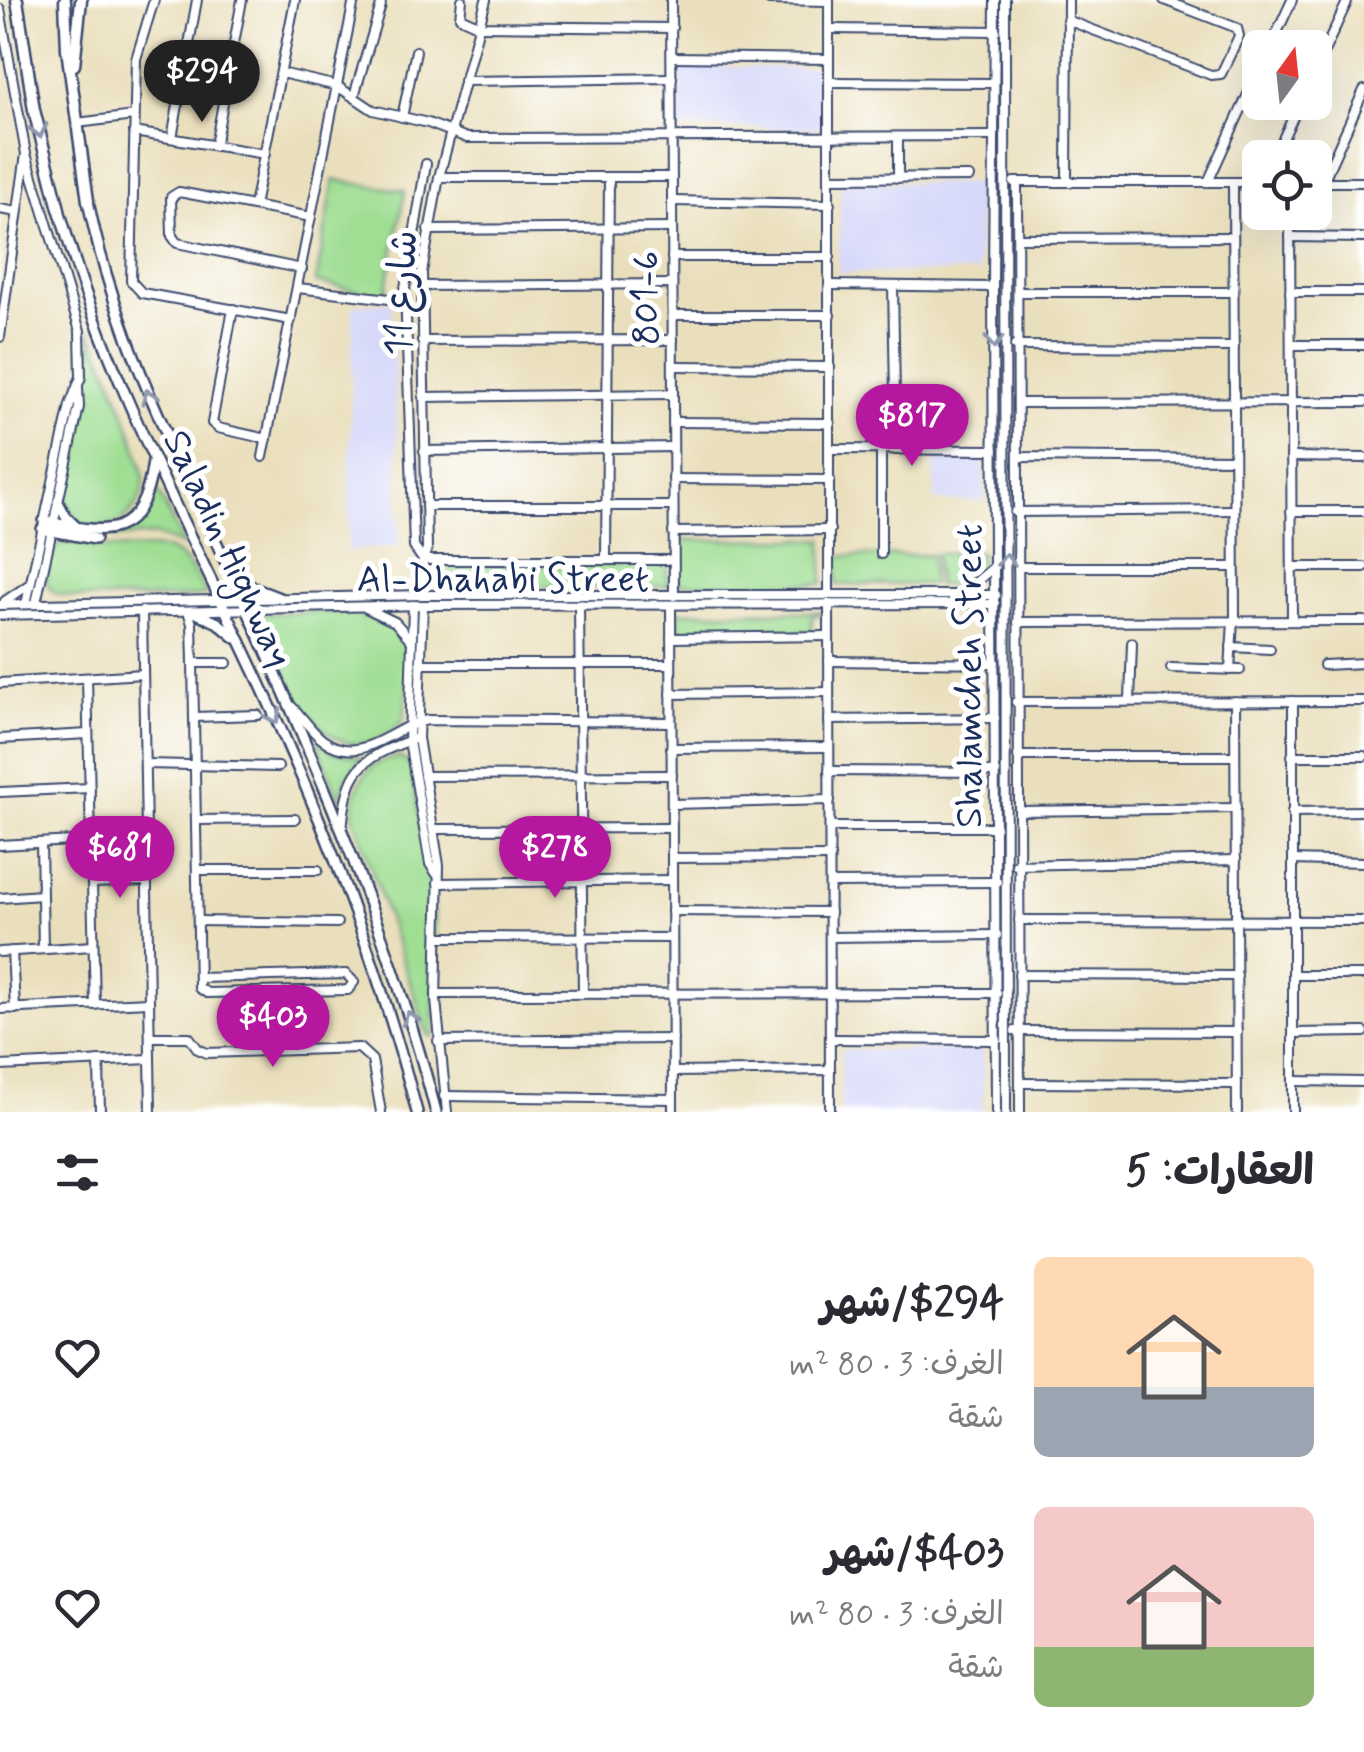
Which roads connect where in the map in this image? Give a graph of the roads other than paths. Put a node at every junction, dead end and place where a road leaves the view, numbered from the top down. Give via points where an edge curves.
1 (17, 0) edge
2 (65, 0) edge
3 (81, 0) edge
4 (154, 0) edge
5 (197, 0) edge
6 (242, 0) edge
7 (295, 0) edge
8 (354, 0) edge
9 (462, 0) edge
10 (486, 0) edge
11 (672, 0) edge
12 (769, 0) edge
13 (996, 0) edge
14 (1004, 0) edge
15 (1068, 0) edge
16 (1164, 0) edge
17 (1292, 0) edge
18 (1348, 0) edge
19 (829, 1) edge
20 (382, 5) dead end
21 (0, 10) edge
22 (1068, 20) junction
23 (480, 26) junction
24 (672, 28) junction
25 (831, 29) junction
26 (1278, 30) edge
27 (996, 31) junction
28 (1332, 34) edge
29 (416, 51) dead end
30 (672, 57) junction
31 (829, 59) junction
32 (281, 73) junction
33 (672, 78) junction
34 (464, 81) junction
35 (829, 82) junction
36 (994, 84) junction
37 (337, 86) junction
38 (1364, 90) edge
39 (72, 91) junction
40 (354, 96) junction
41 (1242, 107) edge
42 (134, 116) junction
43 (402, 117) junction
44 (77, 123) junction
45 (134, 132) junction
46 (452, 134) junction
47 (994, 136) junction
48 (672, 137) junction
49 (830, 137) junction
50 (898, 137) junction
51 (172, 138) junction
52 (215, 146) junction
53 (26, 154) junction
54 (265, 154) junction
55 (1332, 155) edge
56 (426, 164) dead end
57 (439, 177) junction
58 (609, 177) junction
59 (672, 177) junction
60 (970, 177) dead end
61 (830, 178) junction
62 (898, 178) junction
63 (1004, 182) junction
64 (1018, 182) junction
65 (1067, 182) junction
66 (1208, 182) junction
67 (1233, 182) junction
68 (1242, 182) edge
69 (1332, 182) edge
70 (1364, 182) edge
71 (88, 201) joint
72 (672, 201) junction
73 (830, 204) junction
74 (254, 206) junction
75 (59, 209) joint
76 (0, 210) edge
77 (16, 212) junction
78 (311, 217) junction
79 (672, 228) junction
80 (608, 229) junction
81 (428, 230) junction
82 (1290, 230) edge
83 (1233, 237) junction
84 (1290, 237) junction
85 (1018, 238) junction
86 (1364, 238) edge
87 (672, 257) junction
88 (830, 258) junction
89 (302, 269) junction
90 (672, 284) junction
91 (608, 285) junction
92 (830, 285) junction
93 (420, 286) junction
94 (893, 286) junction
95 (993, 287) junction
96 (298, 288) junction
97 (1018, 292) junction
98 (1233, 292) junction
99 (1290, 292) junction
100 (1364, 292) edge
101 (406, 301) junction
102 (233, 310) junction
103 (672, 315) junction
104 (830, 315) junction
105 (406, 316) junction
106 (421, 316) junction
107 (292, 320) junction
108 (0, 338) edge
109 (608, 340) junction
110 (673, 340) junction
111 (422, 342) junction
112 (1291, 344) junction
113 (1364, 345) edge
114 (1005, 346) junction
115 (1018, 346) junction
116 (1234, 346) junction
117 (673, 366) junction
118 (830, 367) junction
119 (78, 388) junction
120 (673, 394) junction
121 (607, 396) junction
122 (423, 397) junction
123 (1234, 402) junction
124 (1291, 402) junction
125 (1364, 402) edge
126 (1018, 403) junction
127 (673, 422) junction
128 (830, 422) junction
129 (267, 439) junction
130 (673, 448) junction
131 (607, 449) junction
132 (830, 449) junction
133 (881, 450) junction
134 (896, 450) junction
135 (994, 450) junction
136 (424, 451) junction
137 (264, 456) dead end
138 (1018, 457) junction
139 (1291, 457) junction
140 (1364, 458) edge
141 (1234, 459) junction
142 (153, 460) junction
143 (673, 479) junction
144 (830, 480) junction
145 (58, 502) junction
146 (426, 506) junction
147 (673, 506) junction
148 (607, 507) junction
149 (1234, 510) junction
150 (1291, 511) junction
151 (1006, 512) junction
152 (1018, 512) junction
153 (1364, 512) edge
154 (48, 526) junction
155 (78, 528) junction
156 (830, 530) junction
157 (673, 532) junction
158 (94, 539) dead end
159 (881, 554) dead end
160 (606, 559) junction
161 (422, 560) junction
162 (674, 560) junction
163 (226, 562) junction
164 (994, 566) junction
165 (1018, 567) junction
166 (1234, 567) junction
167 (1292, 567) junction
168 (1364, 567) edge
169 (42, 574) junction
170 (30, 584) junction
171 (829, 594) junction
172 (962, 594) junction
173 (282, 598) junction
174 (243, 599) junction
175 (994, 599) junction
176 (1006, 599) junction
177 (672, 600) junction
178 (61, 602) junction
179 (420, 602) junction
180 (31, 603) junction
181 (0, 604) edge
182 (578, 604) junction
183 (829, 604) junction
184 (222, 605) junction
185 (362, 606) junction
186 (248, 610) junction
187 (142, 611) junction
188 (190, 611) junction
189 (24, 614) junction
190 (34, 614) junction
191 (0, 615) edge
192 (1234, 621) junction
193 (1292, 621) junction
194 (1364, 621) edge
195 (1018, 622) junction
196 (829, 636) junction
197 (671, 638) junction
198 (412, 642) junction
199 (1132, 643) dead end
200 (242, 644) junction
201 (1231, 647) junction
202 (1270, 649) dead end
203 (829, 661) junction
204 (1364, 662) edge
205 (193, 663) junction
206 (227, 663) dead end
207 (420, 664) junction
208 (581, 664) junction
209 (671, 664) junction
210 (995, 664) junction
211 (1324, 665) dead end
212 (1171, 668) dead end
213 (143, 674) junction
214 (87, 678) junction
215 (0, 683) edge
216 (829, 692) junction
217 (671, 694) junction
218 (286, 701) junction
219 (1235, 701) junction
220 (1293, 701) junction
221 (1364, 701) edge
222 (1006, 702) junction
223 (1019, 702) junction
224 (1130, 702) junction
225 (258, 716) dead end
226 (194, 717) junction
227 (996, 718) junction
228 (829, 720) junction
229 (582, 722) junction
230 (672, 722) junction
231 (413, 724) junction
232 (88, 734) junction
233 (0, 739) edge
234 (414, 739) junction
235 (830, 746) junction
236 (672, 748) junction
237 (1018, 756) junction
238 (1236, 756) junction
239 (1292, 756) junction
240 (1364, 756) edge
241 (145, 764) junction
242 (195, 765) junction
243 (278, 767) dead end
244 (830, 771) junction
245 (996, 772) junction
246 (672, 775) junction
247 (424, 776) junction
248 (582, 776) junction
249 (90, 788) junction
250 (0, 792) edge
251 (830, 800) junction
252 (672, 804) junction
253 (1236, 808) junction
254 (1019, 810) junction
255 (1364, 811) edge
256 (1292, 812) junction
257 (294, 819) dead end
258 (196, 820) junction
259 (830, 826) junction
260 (996, 826) junction
261 (672, 828) junction
262 (434, 829) junction
263 (582, 830) junction
264 (342, 831) junction
265 (91, 840) junction
266 (42, 843) junction
267 (0, 845) edge
268 (830, 856) junction
269 (672, 858) junction
270 (1236, 860) junction
271 (1292, 860) junction
272 (1364, 862) edge
273 (1006, 864) junction
274 (1019, 864) junction
275 (197, 870) junction
276 (318, 870) dead end
277 (437, 878) junction
278 (672, 880) junction
279 (147, 881) junction
280 (582, 882) junction
281 (997, 882) junction
282 (92, 883) junction
283 (830, 883) junction
284 (42, 895) junction
285 (0, 898) edge
286 (672, 912) junction
287 (830, 912) junction
288 (1019, 920) junction
289 (1236, 921) junction
290 (1293, 921) junction
291 (1364, 921) edge
292 (198, 922) junction
293 (337, 923) dead end
294 (997, 935) junction
295 (583, 937) junction
296 (830, 937) junction
297 (439, 938) junction
298 (672, 938) junction
299 (93, 946) junction
300 (43, 950) junction
301 (12, 951) junction
302 (0, 952) edge
303 (1020, 975) junction
304 (1236, 976) junction
305 (1293, 976) junction
306 (1364, 976) edge
307 (199, 978) junction
308 (997, 993) junction
309 (436, 994) junction
310 (583, 994) junction
311 (672, 994) junction
312 (830, 994) junction
313 (149, 1002) junction
314 (95, 1004) junction
315 (15, 1009) junction
316 (0, 1010) edge
317 (1006, 1030) junction
318 (1020, 1030) junction
319 (1237, 1032) junction
320 (1364, 1032) edge
321 (1293, 1033) junction
322 (150, 1037) junction
323 (672, 1039) junction
324 (830, 1039) junction
325 (997, 1040) junction
326 (438, 1041) junction
327 (150, 1059) junction
328 (100, 1061) junction
329 (0, 1066) edge
330 (830, 1070) junction
331 (673, 1072) junction
332 (1020, 1082) junction
333 (1293, 1082) junction
334 (1364, 1082) edge
335 (1237, 1084) junction
336 (444, 1096) junction
337 (673, 1099) junction
338 (100, 1112) edge
339 (151, 1112) edge
340 (381, 1112) edge
341 (418, 1112) edge
342 (436, 1112) edge
343 (447, 1112) edge
344 (673, 1112) edge
345 (830, 1112) edge
346 (996, 1112) edge
347 (1006, 1112) edge
348 (1020, 1112) edge
349 (1238, 1112) edge
350 (1293, 1112) edge

1 -> 75 highway, Saladin Highway via 34,110
2 - 39 highway, Saladin Highway
3 - 39 highway
4 - 42 street via 137,51
5 - 51 street
6 - 52 street
7 - 32 street
8 - 37 street
9 - 23 street via 460,18
10 - 23 street, شارع 11
11 - 24 street, 801-6
12 - 19 street
13 - 27 street, Shalamcheh Street
14 - 63 street, Shalamcheh Street
15 - 22 street
16 - 22 street via 1237,28 1221,74
17 - 26 street
18 - 28 street
19 - 25 street
20 - 40 street
21 - 53 street
22 - 65 street
23 - 24 street
23 - 34 street, شارع 11
24 - 30 street, 801-6
25 - 27 street
25 - 31 street
27 - 36 street, Shalamcheh Street
29 - 43 street
30 - 31 street
30 - 33 street, 801-6
31 - 35 street
32 - 37 street
32 - 54 street
33 - 34 street
33 - 48 street, 801-6
34 - 46 street, شارع 11
35 - 36 street
35 - 49 street
36 - 47 street, Shalamcheh Street
37 - 40 street
37 - 78 street
38 - 55 street
39 - 44 highway, Saladin Highway
40 - 43 street via 373,110
41 - 66 street
42 - 44 street
42 - 45 street
43 - 46 street
44 - 71 highway, Saladin Highway
45 - 51 street
45 - 102 street via 133,286
46 - 48 street
46 - 57 street, شارع 11
47 - 50 street
47 - 95 street, Shalamcheh Street
48 - 49 street
48 - 59 street, 801-6
49 - 50 street
49 - 61 street
50 - 62 street
51 - 52 street
52 - 54 street
53 - 77 street
53 - 119 street via 80,331
54 - 74 street
56 - 101 street
57 - 58 street
57 - 81 street, شارع 11
58 - 59 street
58 - 80 street
59 - 72 street, 801-6
60 - 62 street
61 - 62 street
61 - 73 street
63 - 64 street
63 - 114 street, Shalamcheh Street
64 - 65 street
64 - 85 street
65 - 66 street
66 - 67 street
67 - 68 street
67 - 83 street
69 - 70 street
163 -> 71 main road, Saladin Highway via 128,344
72 - 73 street
72 - 79 street, 801-6
73 - 88 street
74 - 78 street
74 - 89 street via 176,192 173,239
75 - 142 main road, Saladin Highway via 94,317
76 - 77 street
77 - 108 street
78 - 89 street
79 - 80 street
79 - 87 street, 801-6
80 - 81 street
80 - 91 street
81 - 93 street, شارع 11
82 - 84 street
83 - 85 street
83 - 98 street
84 - 86 street
84 - 99 street
85 - 97 street
87 - 88 street
87 - 90 street, 801-6
88 - 92 street
89 - 96 street
90 - 91 street
90 - 103 street, 801-6
91 - 93 street
91 - 109 street
92 - 94 street
92 - 104 street
93 - 106 street, شارع 11
94 - 95 street
94 - 134 street
95 -> 135 street, Shalamcheh Street
96 - 101 street
96 - 107 street
97 - 98 street
97 - 115 street
98 - 116 street
99 - 100 street
99 - 112 street
101 - 105 street
102 - 107 street
102 - 129 street via 212,423
103 - 104 street
103 - 110 street, 801-6
104 - 118 street
105 - 106 street
105 - 161 street via 414,547
106 - 111 street, شارع 11
107 - 129 street
109 - 110 street
109 - 111 street
109 - 121 street
110 - 117 street, 801-6
111 - 122 street, شارع 11
112 - 113 street
112 - 124 street
114 - 115 street
114 - 151 street, Shalamcheh Street
115 - 116 street
115 - 126 street
116 - 123 street
117 - 118 street
117 - 120 street, 801-6
118 - 128 street
119 - 145 street
119 - 154 street
120 - 121 street
120 - 127 street, 801-6
121 - 122 street
121 - 131 street
122 - 136 street, شارع 11
123 - 124 street
123 - 126 street
123 - 141 street
124 - 125 street
124 - 139 street
126 - 138 street
127 - 128 street
127 - 130 street, 801-6
128 - 132 street
129 - 137 street
130 - 131 street
130 - 143 street, 801-6
131 - 136 street
131 - 148 street
132 - 133 street
132 - 144 street
133 - 134 street
133 - 159 street
134 - 135 street
135 - 164 street, Shalamcheh Street
136 - 146 street, شارع 11
138 - 141 street
138 - 152 street
139 - 140 street
139 - 150 street
141 - 149 street
142 - 155 main road via 143,501 129,521 106,531
142 - 184 main road, Saladin Highway
143 - 144 street
143 - 147 street, 801-6
144 - 156 street
145 - 154 street
145 - 155 main road
146 - 148 street
146 - 161 street, شارع 11
147 - 148 street
147 - 157 street, 801-6
148 - 160 street
149 - 152 street
149 - 166 street
150 - 153 street
150 - 167 street
151 - 152 street
176 -> 151 street, Shalamcheh Street
152 - 165 street
154 - 155 main road
154 - 158 main road
154 - 169 street
154 - 170 street
156 - 157 street
156 - 171 street
157 - 162 street, 801-6
160 - 161 street
160 - 162 street
161 - 179 street, شارع 11
162 - 177 street, 801-6
163 - 173 main road via 256,590
163 - 174 main road, Saladin Highway
164 - 172 street
164 - 175 street, Shalamcheh Street
165 - 166 street
165 - 195 street
166 - 192 street
167 - 168 street
167 - 193 street
169 - 178 street via 48,593
169 - 180 street
170 - 180 street
170 - 181 street
171 - 172 street, Al-Dhahabi Street
171 - 177 street, Al-Dhahabi Street
172 - 175 street, Al-Dhahabi Street
173 - 174 street, Al-Dhahabi Street
173 - 179 street, Al-Dhahabi Street
174 - 184 street, Al-Dhahabi Street
174 - 186 main road, Saladin Highway
175 - 176 street, Al-Dhahabi Street
175 - 183 street, Al-Dhahabi Street
175 - 210 street, Shalamcheh Street
176 - 222 street, Shalamcheh Street
177 - 179 street, Al-Dhahabi Street
177 - 182 street, Al-Dhahabi Street
177 - 183 street, Al-Dhahabi Street
177 - 197 street, 801-6
178 - 180 street, Al-Dhahabi Street
178 - 184 street, Al-Dhahabi Street
179 - 182 street, Al-Dhahabi Street
179 - 185 street, Al-Dhahabi Street
179 - 198 street, شارع 11
179 - 207 street, شارع 11
180 - 181 street, Al-Dhahabi Street
180 - 189 street
180 - 190 street
182 - 208 street
183 - 196 street
184 - 186 street, Al-Dhahabi Street
184 - 188 street, Al-Dhahabi Street
184 - 200 main road, Saladin Highway
185 - 186 street, Al-Dhahabi Street
185 - 198 street via 396,622
186 - 218 main road, Saladin Highway
187 - 188 street, Al-Dhahabi Street
187 - 190 street, Al-Dhahabi Street
187 - 213 street
188 - 200 main road
188 - 205 street
189 - 190 street, Al-Dhahabi Street
189 - 191 street, Al-Dhahabi Street
192 - 193 street
192 - 195 street
192 - 201 street
193 - 194 street
195 - 223 street
196 - 197 street
196 - 203 street
197 - 209 street, 801-6
198 - 231 street, شارع 11
199 - 224 street
200 -> 341 main road, Saladin Highway via 348,894
201 - 202 street
201 - 212 street via 1235,670
203 - 210 street
203 - 216 street
204 - 211 street
205 - 206 street
205 - 226 street
207 - 208 street
207 - 231 street, شارع 11
208 - 209 street
208 - 229 street
209 - 217 street, 801-6
210 - 227 street, Shalamcheh Street
213 - 214 street
213 - 241 street
214 - 215 street
214 - 232 street
216 - 217 street
216 - 228 street
217 - 230 street, 801-6
218 - 231 street via 318,736 345,748 369,748
218 - 264 main road, Saladin Highway
219 - 220 street
219 - 224 street
219 - 238 street
220 - 221 street
220 - 239 street
222 - 223 street
222 - 273 street, Shalamcheh Street
223 - 224 street
223 - 237 street
225 - 226 street
226 - 242 street
227 - 228 street
227 - 245 street, Shalamcheh Street
228 - 235 street
229 - 230 street
229 - 231 street
229 - 248 street
230 - 236 street, 801-6
231 - 234 street, شارع 11
232 - 233 street
232 - 249 street
234 - 247 street, شارع 11
234 - 264 street via 377,752 356,771 346,791
234 - 277 street, شارع 11
235 - 236 street
235 - 244 street
236 - 246 street, 801-6
237 - 238 street
237 - 254 street
238 - 253 street
239 - 240 street
239 - 256 street
241 - 242 street
241 - 279 street
242 - 243 street
242 - 258 street
244 - 245 street
244 - 251 street
245 - 260 street, Shalamcheh Street
246 - 248 street
246 - 252 street, 801-6
247 - 248 street
247 - 262 street, شارع 11
248 - 263 street
249 - 250 street
249 - 265 street
251 - 252 street
251 - 259 street
252 - 261 street, 801-6
253 - 254 street
253 - 270 street
254 - 274 street
255 - 256 street
256 - 271 street
257 - 258 street
258 - 275 street
259 - 260 street
259 - 268 street
260 - 281 street, Shalamcheh Street
261 - 263 street
261 - 269 street, 801-6
262 - 263 street
262 - 277 street, شارع 11
263 - 280 street
342 -> 264 main road, Saladin Highway via 406,1004
265 - 266 street
265 - 282 street
266 - 267 street
266 - 284 street
268 - 269 street
268 - 283 street
269 - 278 street, 801-6
270 - 274 street
270 - 289 street
271 - 272 street
271 - 290 street
273 - 274 street
273 - 317 street, Shalamcheh Street
274 - 288 street
275 - 276 street
275 - 292 street
277 - 280 street
277 - 297 street, شارع 11
278 - 280 street
278 - 286 street, 801-6
279 - 282 street
279 - 313 street
280 - 295 street
281 - 283 street
281 - 294 street, Shalamcheh Street
282 - 299 street
283 - 287 street
284 - 285 street
284 - 300 street
286 - 287 street
286 - 298 street, 801-6
287 - 296 street
288 - 289 street
288 - 303 street
289 - 290 street
289 - 304 street
290 - 291 street
290 - 305 street
292 - 293 street
292 - 307 street
294 - 296 street
294 - 308 street, Shalamcheh Street
295 - 297 street
295 - 298 street
295 - 310 street
296 - 312 street
297 - 309 street, شارع 11
298 - 311 street, 801-6
299 - 300 street
299 - 314 street
300 - 301 street
301 - 302 street
301 - 315 street
303 - 304 street
303 - 318 street
304 - 319 street
305 - 306 street
305 - 321 street
307 - 307 street via 346,974 354,982 348,990 202,992
308 - 312 street
308 - 325 street, Shalamcheh Street
309 - 310 street
309 - 326 street, شارع 11
310 - 311 street
311 - 312 street
311 - 323 street, 801-6
312 - 324 street
313 - 314 street
313 - 322 street
314 - 315 street
315 - 316 street
317 - 318 street
317 - 347 street, Shalamcheh Street
318 - 319 street
318 - 332 street
319 - 335 street
320 - 321 street
321 - 333 street
322 - 327 street
322 - 340 street via 190,1038 207,1053 358,1048 373,1064
323 - 326 street
323 - 331 street, 801-6
324 - 325 street
324 - 330 street
325 - 346 street, Shalamcheh Street
326 - 336 street, شارع 11
327 - 328 street
327 - 339 street
328 - 329 street
328 - 338 street
330 - 331 street
330 - 345 street
331 - 337 street, 801-6
332 - 335 street
332 - 348 street
333 - 334 street
333 - 350 street
335 - 349 street
336 - 337 street
336 - 343 street, شارع 11
337 - 344 street, 801-6

